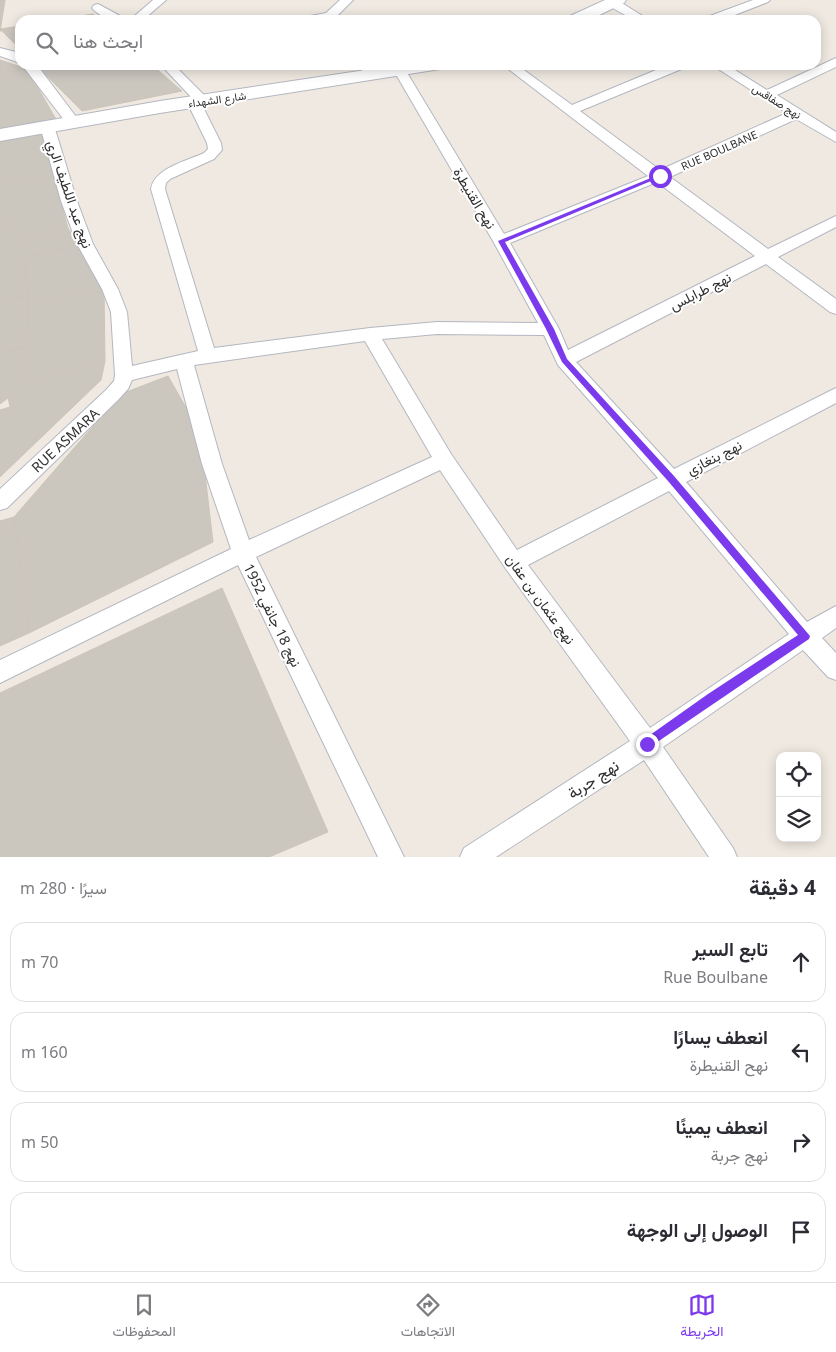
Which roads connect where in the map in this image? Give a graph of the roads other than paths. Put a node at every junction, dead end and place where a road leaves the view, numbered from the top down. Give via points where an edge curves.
1 (160, 0) edge
2 (347, 0) edge
3 (764, 0) edge
4 (616, 1) edge
5 (98, 8) dead end
6 (110, 15) edge
7 (142, 15) edge
8 (334, 15) edge
9 (587, 15) edge
10 (635, 15) edge
11 (724, 15) edge
12 (0, 52) edge
13 (15, 56) edge
14 (836, 62) edge
15 (821, 69) edge
16 (33, 70) edge
17 (171, 70) edge
18 (369, 70) edge
19 (406, 70) edge
20 (516, 70) edge
21 (667, 70) edge
22 (726, 70) edge
23 (819, 70) edge
24 (400, 71) junction
25 (767, 95) junction
26 (198, 101) junction
27 (571, 110) junction
28 (797, 114) junction
29 (73, 122) junction
30 (47, 126) junction
31 (0, 135) edge
32 (836, 138) edge
33 (660, 176) junction
34 (836, 221) edge
35 (502, 241) junction
36 (767, 257) junction
37 (836, 308) edge
38 (550, 329) junction
39 (370, 334) junction
40 (208, 355) junction
41 (564, 360) junction
42 (184, 362) junction
43 (124, 375) junction
44 (836, 395) edge
45 (444, 460) junction
46 (671, 479) junction
47 (0, 502) edge
48 (243, 553) junction
49 (513, 562) junction
50 (836, 616) edge
51 (805, 636) junction
52 (836, 669) edge
53 (0, 672) edge
54 (647, 744) junction
55 (391, 857) edge
56 (473, 857) edge
57 (724, 857) edge

1 - 7 street
2 - 8 street
3 - 11 street
4 - 9 main road
4 - 10 street
5 - 6 street
12 - 13 street
14 - 15 street
16 - 29 street
17 - 26 street
18 - 24 main road, شارع الشهداء
18 - 26 main road, شارع الشهداء
19 - 24 main road, شارع الشهداء
20 - 27 street
21 - 27 street
22 - 25 street, نهج صفاقس
23 - 25 street
24 - 35 street, نهح القنيطرة
25 - 28 street, نهج صفاقس
26 - 29 main road, شارع الشهداء
26 - 40 street via 215,150 209,156 165,176 158,189
27 - 33 street
28 - 32 street, نهج صفاقس
28 - 33 street, RUE BOULBANE
29 - 30 main road, شارع الشهداء
30 - 31 main road, شارع الشهداء
30 - 43 street, نهج عبد اللطيف الري via 85,244 119,312
33 - 35 street, RUE BOULBANE
33 - 36 street
34 - 36 street, نهج طرابلس
35 - 38 street, نهح القنيطرة
36 - 37 street
36 - 41 street, نهج طرابلس
38 - 39 street via 437,328
38 - 41 street, نهح القنيطرة
39 - 40 street
39 - 45 street, نهج عثمان بن عفان
40 - 42 street
41 - 46 street, نهح القنيطرة
42 - 43 street
42 - 48 street, نهج 18 جانفي 1952 via 212,464
43 - 47 street, RUE ASMARA via 122,384 112,395
44 - 46 street, نهج بنغازي
45 - 48 street
45 - 49 street, نهج عثمان بن عفان
46 - 49 street, نهج بنغازي
46 - 51 street, نهح القنيطرة
48 - 53 street
48 - 55 street, نهج 18 جانفي 1952
49 - 54 street, نهج عثمان بن عفان
50 - 51 street, نهج جربة
51 - 52 street, نهح القنيطرة
51 - 54 street, نهج جربة
54 - 56 street, نهج جربة
54 - 57 street, نهج عثمان بن عفان

